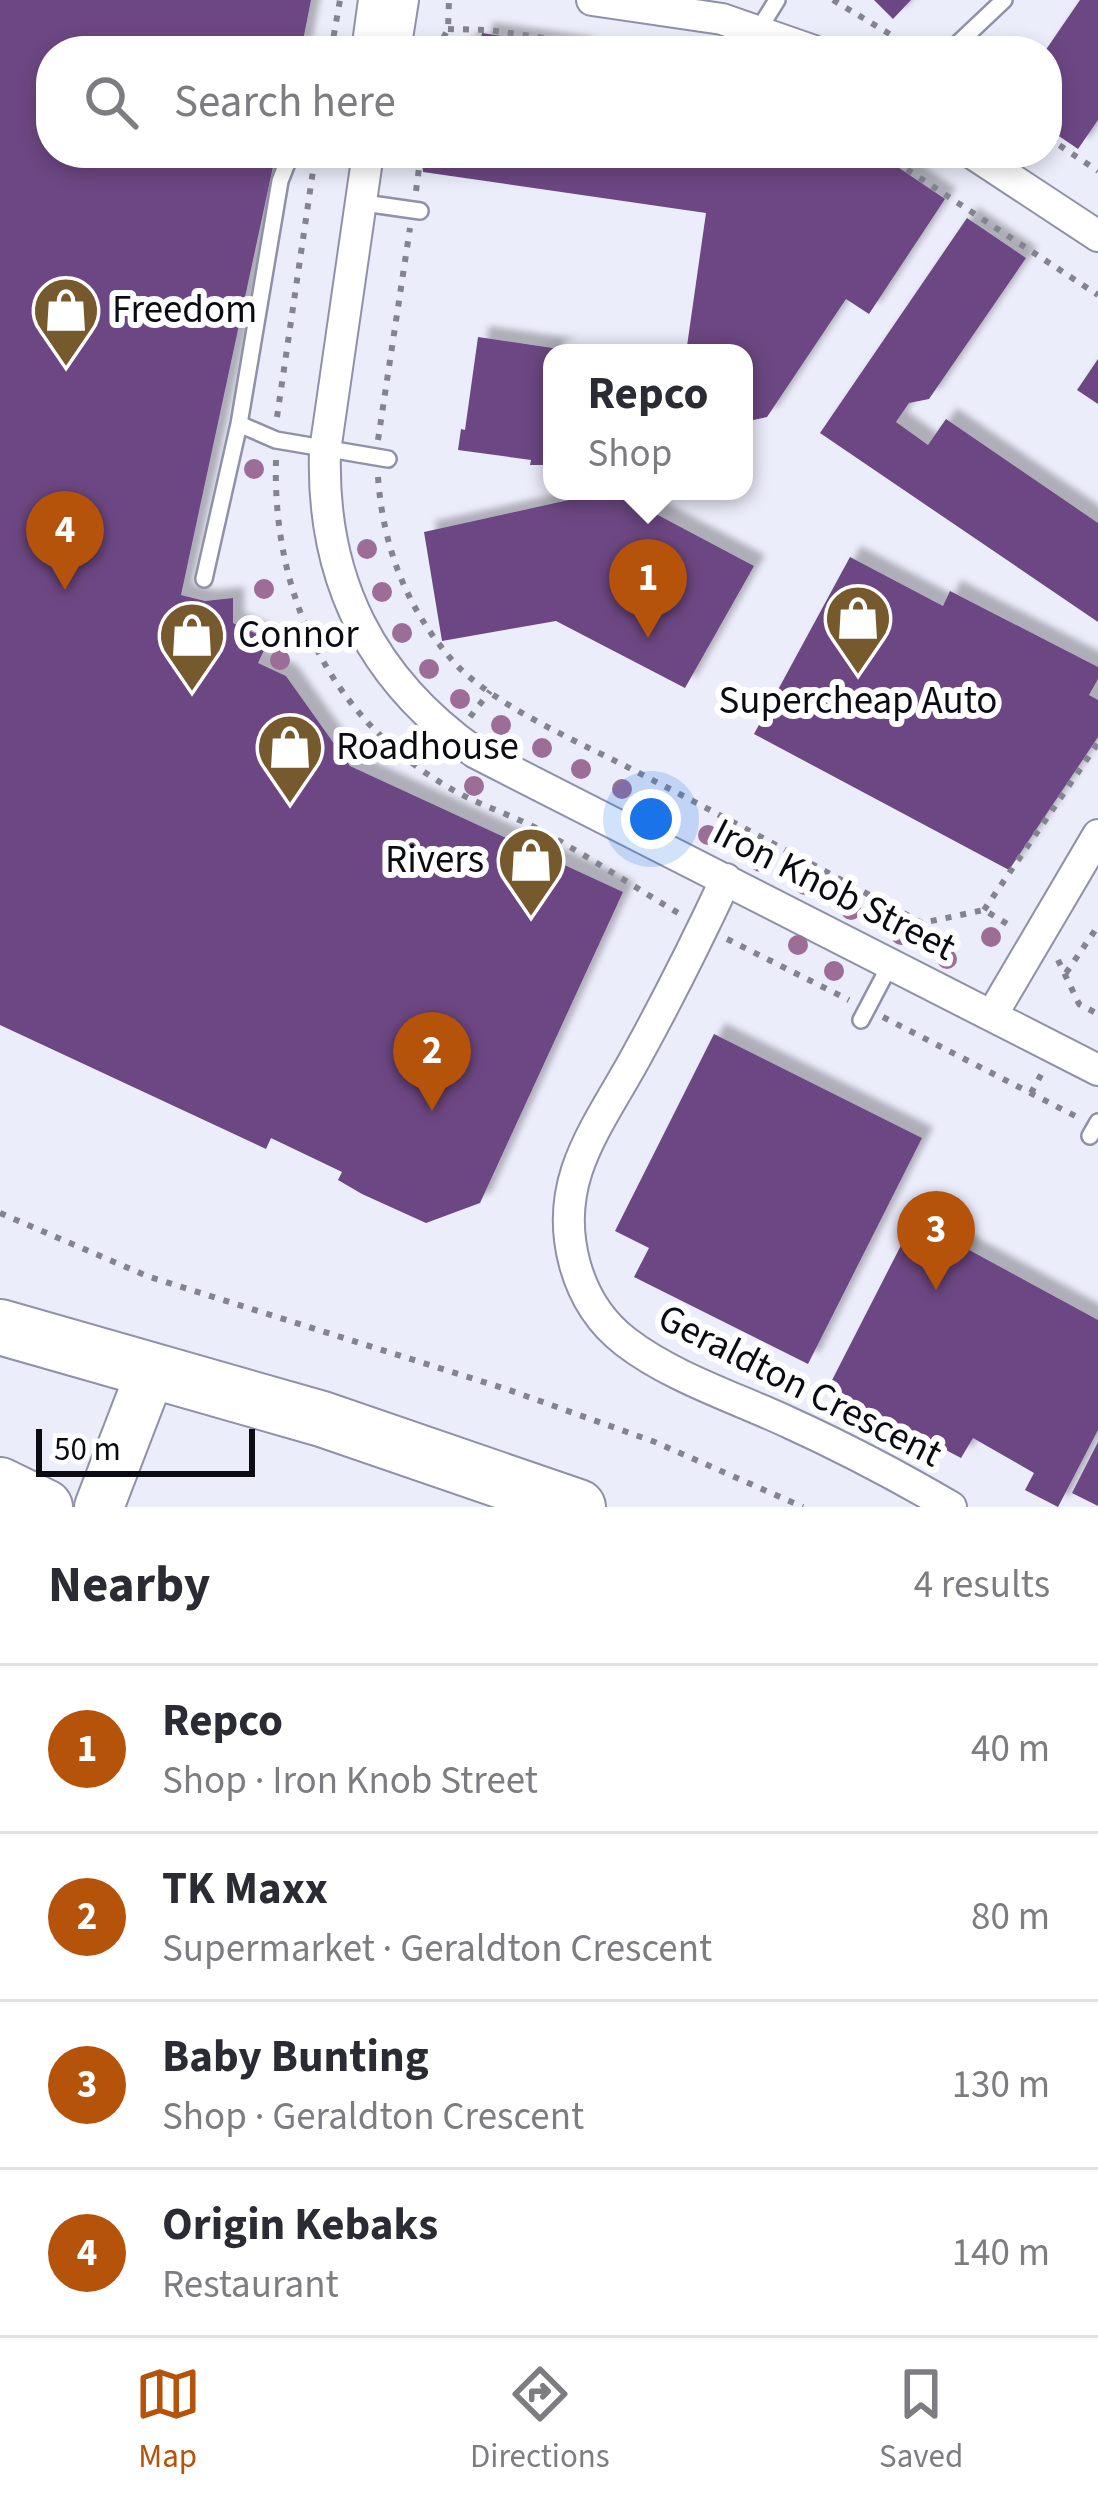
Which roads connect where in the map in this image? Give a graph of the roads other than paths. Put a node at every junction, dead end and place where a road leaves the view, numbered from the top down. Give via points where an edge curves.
1 (374, 0) edge
2 (403, 0) edge
3 (777, 0) edge
4 (1004, 0) edge
5 (608, 1) edge
6 (759, 29) junction
7 (369, 36) edge
8 (397, 36) edge
9 (776, 36) edge
10 (966, 36) edge
11 (285, 168) edge
12 (367, 168) edge
13 (995, 168) edge
14 (364, 203) junction
15 (416, 210) road end
16 (1098, 236) edge
17 (239, 424) junction
18 (325, 451) junction
19 (382, 458) road end
20 (204, 579) dead end
21 (1098, 835) edge
22 (726, 879) junction
23 (891, 963) junction
24 (864, 1015) road end
25 (992, 1015) junction
26 (1098, 1070) edge
27 (0, 1327) edge
28 (152, 1369) junction
29 (0, 1485) edge
30 (45, 1507) edge
31 (99, 1507) edge
32 (578, 1507) edge
33 (951, 1507) edge

1 - 7 street
2 - 8 street
3 - 6 lane
4 - 10 lane
5 - 6 street
6 - 9 street
11 - 17 lane
12 - 14 street, Iron Knob Street
13 - 16 street
14 - 15 lane
14 - 18 street, Iron Knob Street
17 - 18 lane
17 - 20 lane
18 - 19 lane
18 - 22 street, Iron Knob Street via 324,496 340,578 374,652 423,712 487,759
21 - 25 street
22 - 23 street, Iron Knob Street
22 - 33 street, Geraldton Crescent via 577,1169 568,1227 582,1286 626,1342
23 - 24 lane
23 - 25 street, Iron Knob Street
25 - 26 street, Iron Knob Street
27 - 28 highway
28 - 31 main road
28 - 32 highway
29 - 30 highway

